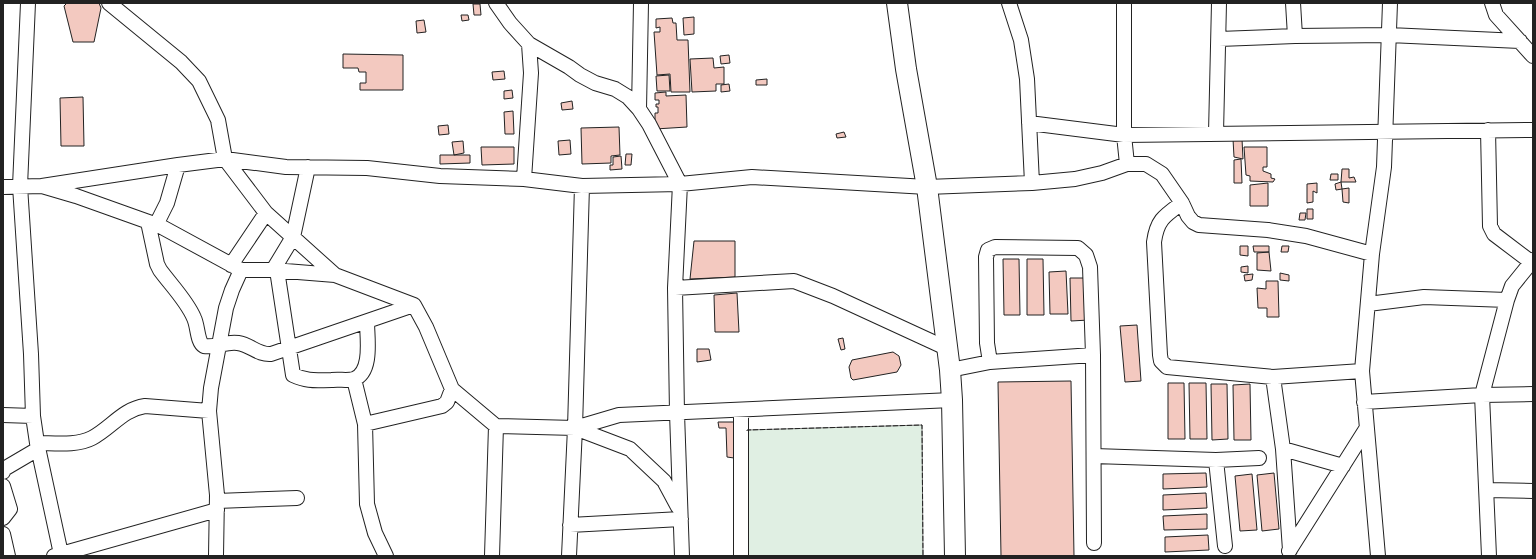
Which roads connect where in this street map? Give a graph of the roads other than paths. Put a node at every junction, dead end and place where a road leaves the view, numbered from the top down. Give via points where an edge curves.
1 (28, 3) edge
2 (109, 3) edge
3 (496, 3) edge
4 (641, 3) edge
5 (897, 3) edge
6 (1009, 3) edge
7 (1124, 3) edge
8 (1219, 3) edge
9 (1293, 3) edge
10 (1390, 3) edge
11 (1492, 3) edge
12 (1390, 35) junction
13 (1295, 36) junction
14 (1219, 39) junction
15 (1520, 41) junction
16 (529, 44) junction
17 (1533, 56) edge
18 (639, 109) junction
19 (1028, 123) junction
20 (1488, 130) junction
21 (1533, 130) edge
22 (1386, 132) junction
23 (1216, 133) junction
24 (1124, 135) junction
25 (225, 159) junction
26 (1127, 164) junction
27 (178, 165) junction
28 (308, 167) junction
29 (524, 179) junction
30 (1032, 183) junction
31 (680, 184) junction
32 (20, 186) junction
33 (42, 186) junction
34 (582, 186) junction
35 (3, 187) edge
36 (927, 187) junction
37 (1182, 203) junction
38 (266, 213) junction
39 (152, 223) junction
40 (293, 237) junction
41 (1372, 254) junction
42 (1532, 261) edge
43 (236, 268) junction
44 (275, 270) junction
45 (335, 275) junction
46 (675, 288) junction
47 (1507, 300) junction
48 (1368, 304) junction
49 (414, 305) junction
50 (367, 322) junction
51 (219, 346) junction
52 (946, 348) junction
53 (288, 349) junction
54 (1093, 355) junction
55 (990, 362) junction
56 (950, 370) junction
57 (1362, 371) junction
58 (1273, 376) junction
59 (354, 379) junction
60 (452, 389) junction
61 (1533, 394) edge
62 (1482, 395) junction
63 (952, 400) junction
64 (1364, 402) junction
65 (741, 410) junction
66 (209, 411) junction
67 (677, 413) junction
68 (3, 416) edge
69 (33, 416) junction
70 (365, 424) junction
71 (496, 426) junction
72 (575, 428) junction
73 (1366, 429) junction
74 (1283, 449) junction
75 (39, 450) junction
76 (1094, 456) junction
77 (1259, 458) dead end
78 (1216, 460) junction
79 (1343, 466) junction
80 (3, 472) edge
81 (3, 486) edge
82 (1487, 490) junction
83 (1533, 491) edge
84 (297, 498) dead end
85 (217, 506) junction
86 (681, 515) junction
87 (3, 518) edge
88 (570, 525) junction
89 (3, 534) edge
90 (1094, 543) dead end
91 (1225, 546) dead end
92 (1288, 553) edge
93 (66, 554) edge
94 (8, 556) edge
95 (216, 556) edge
96 (386, 556) edge
97 (492, 556) edge
98 (568, 556) edge
99 (682, 556) edge
100 (741, 556) edge
101 (955, 556) edge
102 (1378, 556) edge
103 (1489, 556) edge

1 - 32 street
2 - 25 street via 181,62 199,81 218,120
3 - 16 street
4 - 18 street
5 - 36 highway
6 - 19 street via 1022,40 1027,79
7 - 24 street
8 - 14 street
9 - 13 street
10 - 12 street
11 - 15 street via 1496,15
12 - 13 street
12 - 15 street
12 - 22 street
13 - 14 street
14 - 23 street
15 - 17 street
16 - 18 street via 590,80 615,89 628,97
16 - 29 street via 531,73
18 - 31 street via 650,124
19 - 24 street
19 - 30 street
20 - 21 street
20 - 22 street
20 - 42 street via 1490,226 1494,234
22 - 23 street
22 - 41 street
23 - 24 street
24 - 26 street
25 - 27 street
25 - 28 street via 286,167
25 - 38 street
26 - 30 street via 1075,179
26 - 37 street via 1146,164 1162,174
27 - 33 street
27 - 39 street via 167,203
28 - 29 street via 367,168 440,176
28 - 40 street
29 - 34 street
30 - 36 street
31 - 34 street
31 - 36 street via 752,177
31 - 46 street
32 - 33 street
32 - 35 street
32 - 69 street
33 - 39 street
34 - 72 street
36 - 52 highway
37 - 41 street via 1188,216 1199,225 1268,230 1306,236
37 - 58 street via 1167,214 1156,228 1154,242 1161,361 1167,367
38 - 40 street
38 - 43 street
39 - 43 street
39 - 51 street via 160,270 192,314 201,344 207,347
40 - 44 street
40 - 45 street
41 - 48 street
42 - 47 street via 1512,286
43 - 44 street
43 - 51 street
44 - 45 street
44 - 53 street
45 - 49 street
46 - 52 street via 794,281 833,296
46 - 67 street
47 - 48 street via 1424,297
47 - 62 street
48 - 57 street
49 - 50 street
49 - 60 street
50 - 53 street
50 - 59 street via 366,368
51 - 53 street via 238,343 265,354
51 - 66 street via 210,388
52 - 56 highway
53 - 59 street via 293,376 305,380
54 - 55 street
54 - 55 street via 1090,268 1086,255 1078,248 995,247 988,250 986,257 987,343
54 - 76 street
55 - 56 street
56 - 63 highway
57 - 58 street
57 - 64 street
58 - 74 street
59 - 70 street
60 - 70 street via 447,402 442,406
60 - 71 street
61 - 62 street
62 - 64 street
62 - 82 street
63 - 65 street
63 - 101 highway
64 - 73 street
65 - 67 street
65 - 100 street
66 - 75 street via 145,406 136,408 91,439
66 - 85 street
67 - 72 street via 619,415
67 - 86 street
68 - 69 street
69 - 75 street
70 - 96 street via 368,504 375,534
71 - 72 street
71 - 97 street
72 - 86 street via 630,449 664,481
72 - 88 street
73 - 79 street
73 - 102 street
74 - 79 street
74 - 92 street
75 - 80 street via 4,469
75 - 93 street
76 - 78 street
76 - 90 street
77 - 78 street
78 - 91 street
79 - 92 street
81 - 87 street via 10,509
82 - 83 street
82 - 103 street
84 - 85 street
85 - 93 street
85 - 95 street
86 - 88 street
86 - 99 street
88 - 98 street
89 - 94 street

